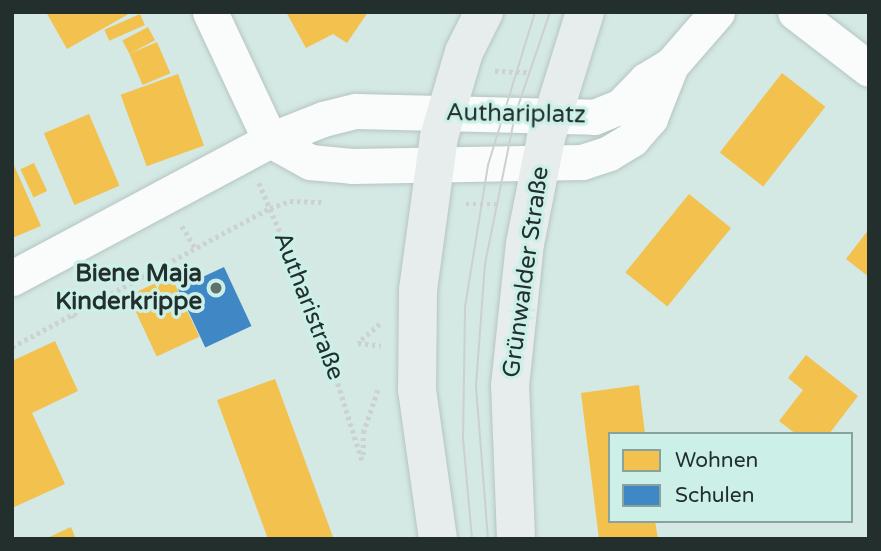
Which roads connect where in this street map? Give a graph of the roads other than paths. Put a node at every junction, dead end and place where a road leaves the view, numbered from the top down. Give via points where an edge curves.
1 (211, 12) edge
2 (484, 12) edge
3 (585, 12) edge
4 (717, 12) edge
5 (795, 12) edge
6 (671, 65) junction
7 (869, 69) edge
8 (446, 113) junction
9 (552, 116) junction
10 (258, 147) junction
11 (434, 165) junction
12 (540, 165) junction
13 (12, 278) edge
14 (438, 539) edge
15 (516, 539) edge

1 - 10 street
2 - 8 main road via 458,71
3 - 9 main road, Grünwalder Straße
4 - 6 street
5 - 7 street
6 - 9 street, Authariplatz via 646,80 621,106 594,117
6 - 12 street, Authariplatz via 650,118 632,139 582,162
8 - 9 street, Authariplatz
8 - 10 street, Authariplatz via 356,111 300,126
8 - 11 main road
9 - 12 main road, Grünwalder Straße
10 - 11 street, Authariplatz via 310,162
10 - 13 street
11 - 12 street, Authariplatz
11 - 14 main road via 418,290 416,390
12 - 15 main road, Grünwalder Straße via 531,204 510,386

